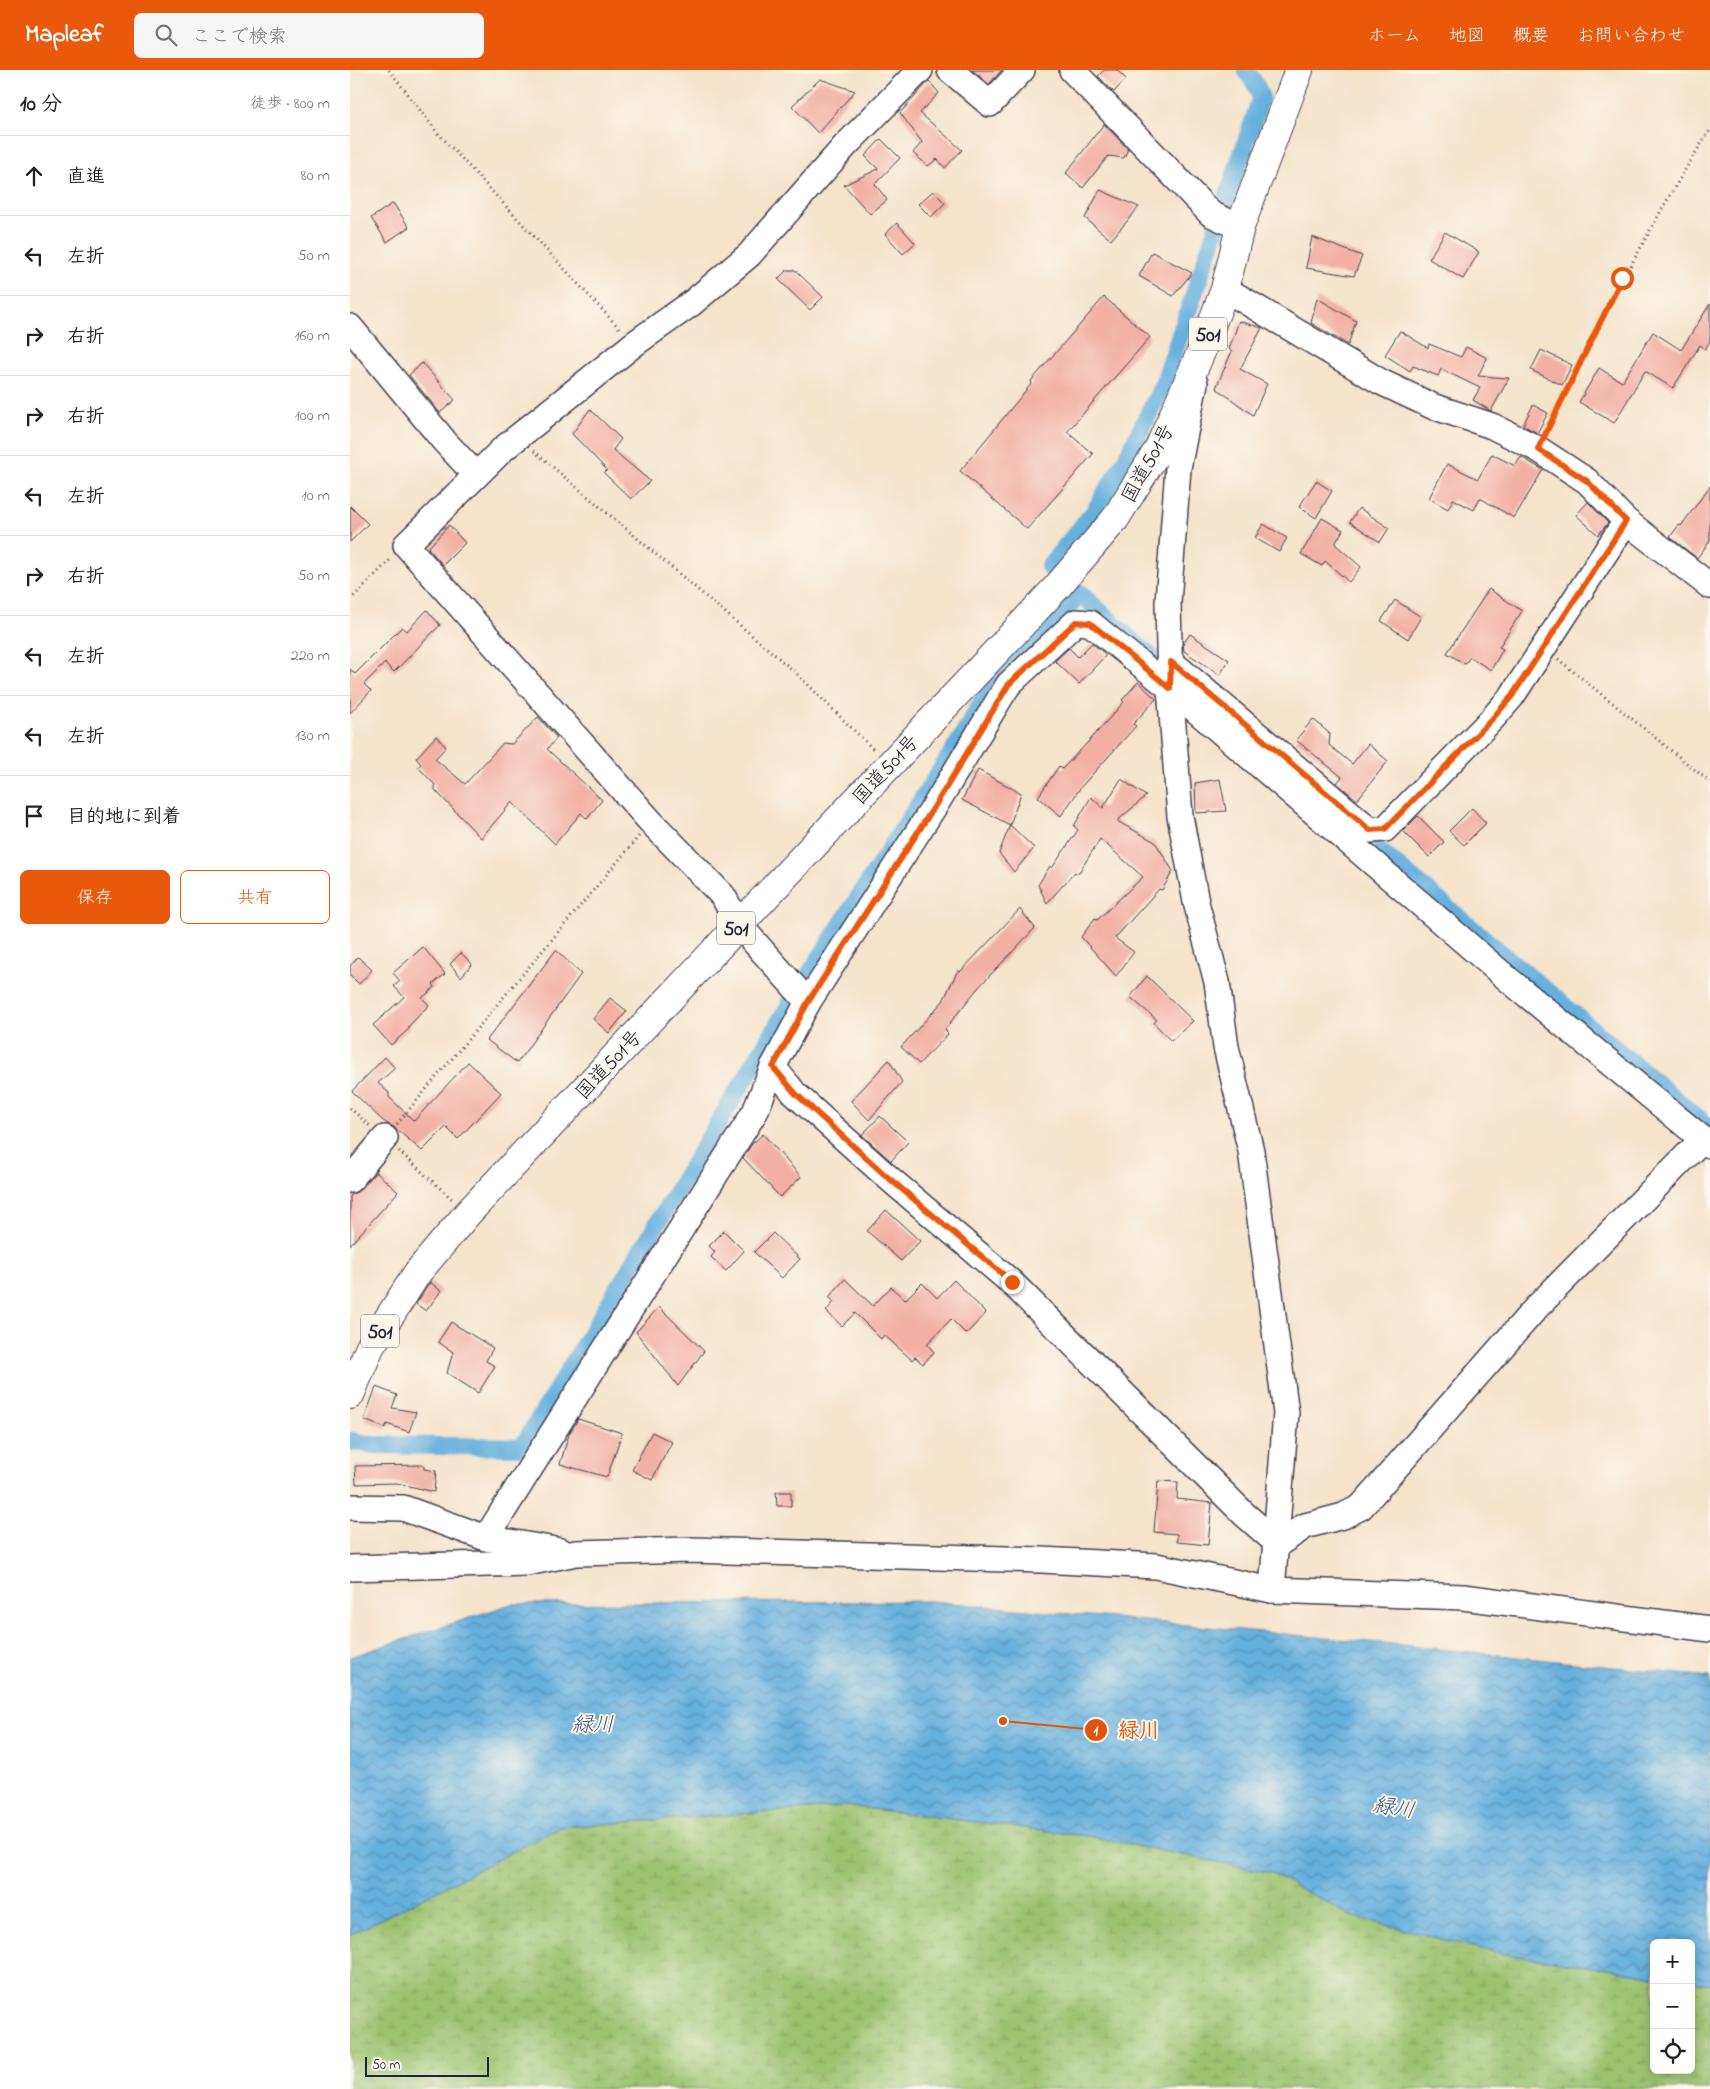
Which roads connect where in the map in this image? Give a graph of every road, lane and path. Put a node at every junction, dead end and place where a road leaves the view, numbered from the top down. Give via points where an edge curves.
1 (389, 70) edge
2 (920, 70) edge
3 (950, 70) edge
4 (1022, 70) edge
5 (1072, 70) edge
6 (1299, 70) edge
7 (1710, 130) edge
8 (1226, 221) junction
9 (1224, 289) junction
10 (350, 327) edge
11 (634, 344) junction
12 (1201, 352) junction
13 (519, 436) junction
14 (1538, 449) junction
15 (476, 475) junction
16 (1626, 521) junction
17 (406, 545) junction
18 (1710, 586) edge
19 (350, 600) edge
20 (1544, 647) junction
21 (1171, 662) junction
22 (1170, 688) junction
23 (889, 764) junction
24 (1710, 782) edge
25 (651, 822) junction
26 (739, 925) junction
27 (802, 996) junction
28 (773, 1067) junction
29 (350, 1108) edge
30 (385, 1138) junction
31 (1706, 1142) edge
32 (350, 1180) edge
33 (468, 1213) junction
34 (350, 1395) edge
35 (350, 1507) edge
36 (486, 1538) junction
37 (1278, 1544) junction
38 (576, 1553) junction
39 (350, 1568) edge
40 (1272, 1590) junction
41 (1710, 1629) edge

1 - 11 path via 437,132
2 - 11 street via 845,146 749,254 692,303
3 - 4 street via 990,104
5 - 8 street
6 - 8 highway, 国道501号 / 501
7 - 14 path via 1622,278
8 - 9 highway, 国道501号 / 501
9 - 12 highway, 国道501号 / 501
9 - 14 street via 1381,382 1432,406 1492,426
10 - 15 street via 444,442
11 - 13 street
12 - 21 street via 1178,468 1168,602
12 - 23 highway, 国道501号 / 501 via 1158,450 1115,519 1062,581
13 - 15 street
13 - 23 path via 794,671
14 - 16 street via 1587,481
15 - 17 street
16 - 18 street
16 - 20 street
17 - 19 path
17 - 25 street
20 - 21 street via 1512,696 1493,718 1385,829 1370,830
20 - 24 path
21 - 22 street
22 - 27 street via 1090,623 1076,622 1009,684 936,804
22 - 31 street via 1509,980
22 - 37 street via 1180,816 1196,902 1217,982 1226,1047 1251,1152 1286,1413
23 - 26 highway, 国道501号 / 501
25 - 26 street via 723,896
25 - 30 path
26 - 27 street
26 - 33 highway, 国道501号 / 501
27 - 28 street
28 - 36 street via 755,1112
28 - 37 street via 796,1094 884,1174 1012,1282
29 - 30 path
30 - 32 street
30 - 33 path
31 - 37 street via 1536,1308 1361,1507 1306,1526
33 - 34 highway, 国道501号 / 501 via 418,1272 370,1347
35 - 36 street via 402,1508
36 - 38 street
37 - 40 street
38 - 39 street via 527,1563
38 - 40 street via 691,1550 1156,1566
40 - 41 street via 1463,1597

